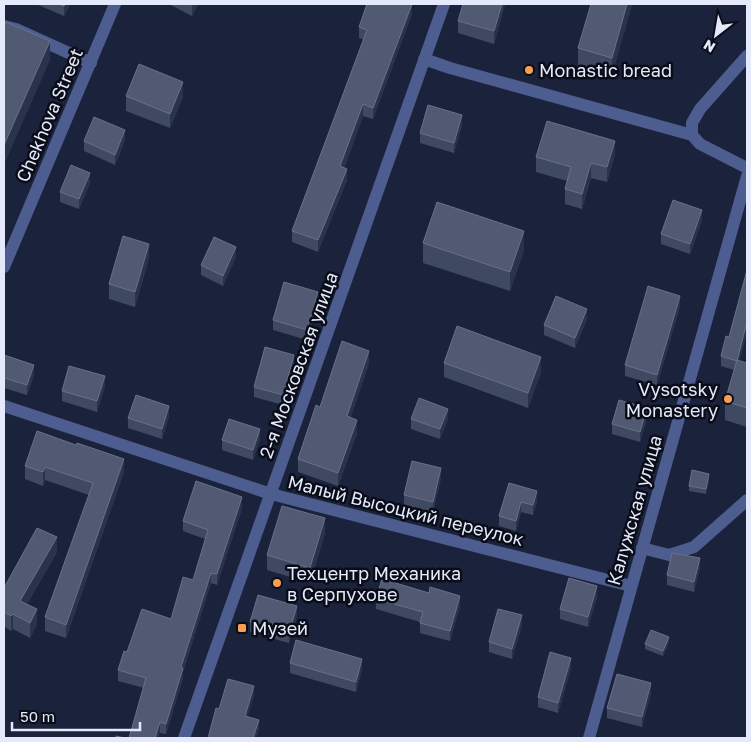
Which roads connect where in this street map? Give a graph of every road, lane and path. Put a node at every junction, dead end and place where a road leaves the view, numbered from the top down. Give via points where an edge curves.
1 (115, 4) edge
2 (441, 4) edge
3 (4, 26) edge
4 (747, 56) edge
5 (424, 59) junction
6 (91, 63) junction
7 (692, 135) junction
8 (747, 168) edge
9 (747, 176) edge
10 (4, 267) edge
11 (4, 406) edge
12 (271, 494) junction
13 (747, 500) edge
14 (642, 548) junction
15 (631, 586) junction
16 (184, 738) edge
17 (589, 738) edge

1 - 6 street, Chekhova Street
2 - 5 street, 2-я Московская улица
3 - 6 street
4 - 7 street via 700,109 692,123
5 - 7 street
5 - 12 street, 2-я Московская улица
6 - 10 street, Chekhova Street
7 - 8 street via 700,144
9 - 14 street, Калужская улица
11 - 12 street, Малый Высоцкий переулок
12 - 15 street, Малый Высоцкий переулок
12 - 16 street, 2-я Московская улица
13 - 14 street via 694,547 669,555
14 - 15 street, Калужская улица
15 - 17 street, Калужская улица

